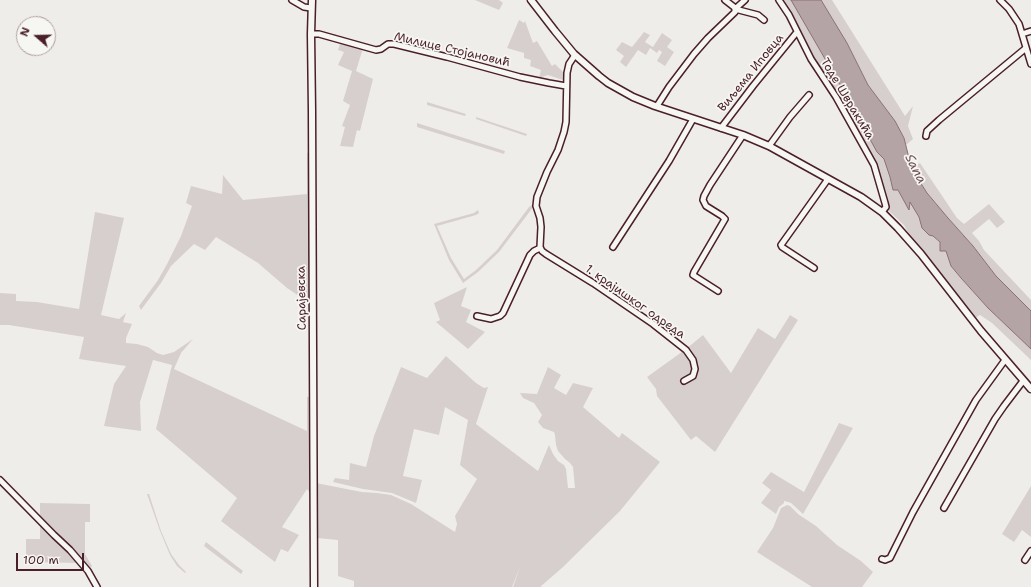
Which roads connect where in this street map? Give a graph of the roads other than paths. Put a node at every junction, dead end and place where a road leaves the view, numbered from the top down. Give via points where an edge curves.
1 (292, 0) edge
2 (312, 0) edge
3 (531, 0) edge
4 (725, 0) edge
5 (745, 0) edge
6 (779, 0) edge
7 (1000, 0) edge
8 (311, 8) junction
9 (736, 9) junction
10 (764, 20) dead end
11 (1031, 31) edge
12 (797, 32) junction
13 (311, 34) junction
14 (1022, 34) junction
15 (1026, 48) junction
16 (574, 55) junction
17 (1031, 64) edge
18 (566, 86) junction
19 (809, 95) dead end
20 (657, 106) junction
21 (693, 119) junction
22 (721, 128) junction
23 (743, 135) junction
24 (926, 136) dead end
25 (769, 146) junction
26 (828, 179) junction
27 (882, 212) junction
28 (613, 247) dead end
29 (540, 248) junction
30 (814, 268) dead end
31 (718, 291) dead end
32 (478, 316) dead end
33 (1005, 360) junction
34 (1023, 381) junction
35 (684, 382) dead end
36 (1031, 389) edge
37 (0, 480) edge
38 (944, 508) dead end
39 (1031, 552) edge
40 (882, 559) dead end
41 (1025, 560) dead end
42 (97, 587) edge
43 (314, 587) edge

1 - 8 street
2 - 8 main road, Сарајевска
3 - 16 main road
4 - 9 street
5 - 9 street
6 - 12 street, Тоде Швракића
7 - 14 street via 1013,13
8 - 13 main road, Сарајевска
9 - 10 street via 758,15
9 - 20 street via 694,54
11 - 14 street
12 - 22 street, Виљема Иповца
12 - 27 street, Тоде Швракића via 874,165 886,207
13 - 18 street, Милице Стојановић via 376,50 394,44 520,77
13 - 43 main road, Сарајевска
14 - 15 street
15 - 17 street
15 - 24 street via 939,120 927,131
16 - 18 street via 569,64
16 - 20 main road via 608,83
18 - 29 street via 564,132 536,202 541,227
19 - 25 street
20 - 21 main road
21 - 22 main road
21 - 28 street
22 - 23 main road
23 - 25 main road
23 - 31 street via 703,200 706,206 725,219 693,275
25 - 26 main road
26 - 27 main road
26 - 30 street via 781,245
27 - 33 main road via 898,228
29 - 32 street via 528,258 503,314 491,319
29 - 35 street, 1. крајишког одреда via 551,258 653,324 686,350 693,360 695,369 693,376
33 - 34 main road
33 - 40 street via 976,400 890,558
34 - 36 main road
34 - 38 street via 995,419
37 - 42 street via 70,550 88,571
39 - 41 street

